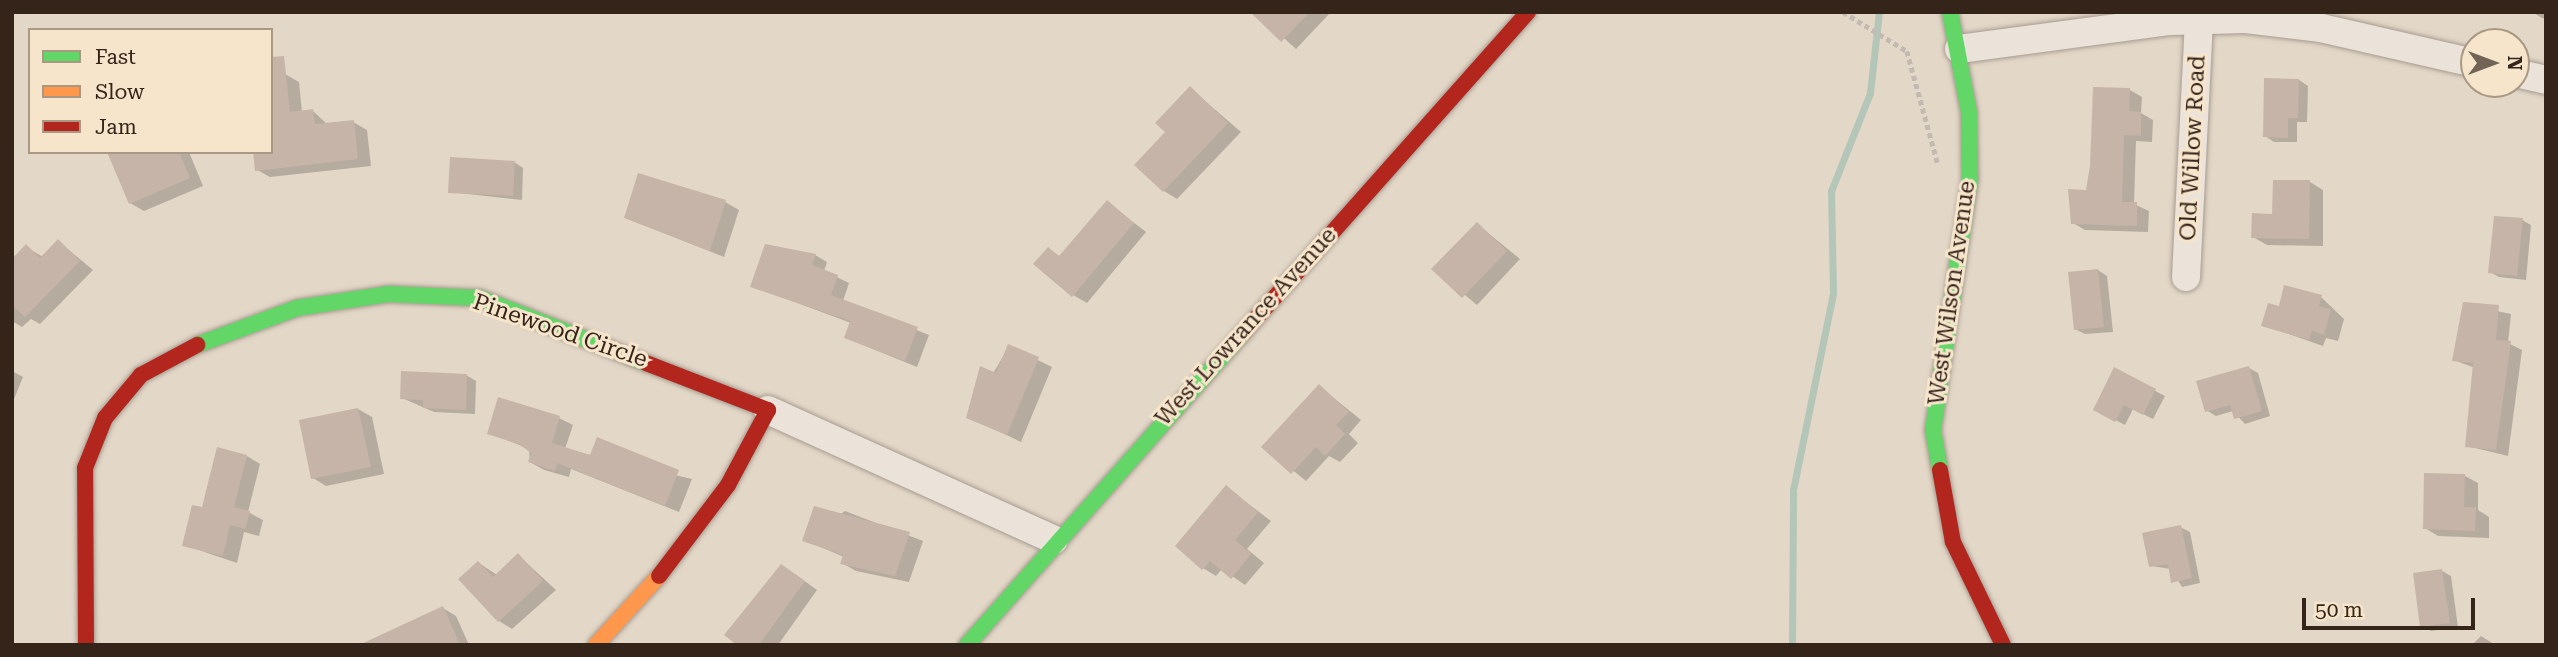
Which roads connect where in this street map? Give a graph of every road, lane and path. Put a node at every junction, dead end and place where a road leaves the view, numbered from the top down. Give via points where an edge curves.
1 (1528, 12) edge
2 (1843, 12) edge
3 (1950, 12) edge
4 (2199, 19) junction
5 (1896, 42) dead end
6 (1959, 49) junction
7 (2460, 60) edge
8 (2186, 277) dead end
9 (768, 410) junction
10 (1054, 540) junction
11 (86, 645) edge
12 (596, 645) edge
13 (967, 645) edge
14 (2003, 645) edge

1 - 10 street, West Lowrance Avenue
2 - 5 path via 1864,30
3 - 6 street, West Wilson Avenue
4 - 6 street
4 - 7 street via 2321,28
4 - 8 street, Old Willow Road
6 - 14 street, West Wilson Avenue via 1970,177 1933,430 1953,542
9 - 10 street, Pinewood Circle
9 - 11 street, Pinewood Circle via 480,299 388,294 297,308 209,339 141,375 106,418 85,468
9 - 12 street via 728,485 672,562
10 - 13 street, West Lowrance Avenue

